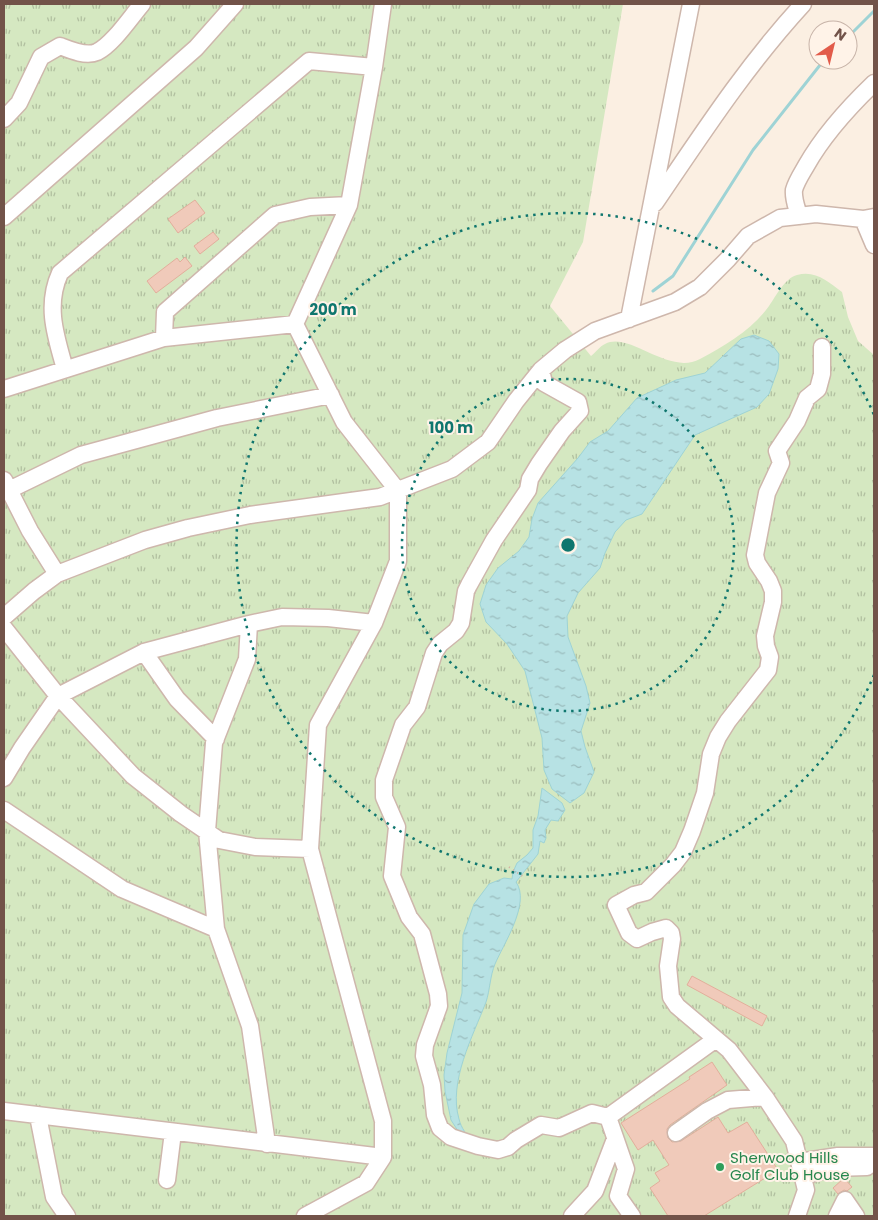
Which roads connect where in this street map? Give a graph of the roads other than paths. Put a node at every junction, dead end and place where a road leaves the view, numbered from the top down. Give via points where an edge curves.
1 (142, 4) edge
2 (235, 4) edge
3 (383, 4) edge
4 (691, 4) edge
5 (803, 4) edge
6 (374, 67) junction
7 (874, 83) edge
8 (4, 119) edge
9 (349, 205) junction
10 (651, 210) junction
11 (799, 216) junction
12 (4, 217) edge
13 (869, 218) edge
14 (874, 246) edge
15 (629, 318) junction
16 (295, 324) junction
17 (164, 338) junction
18 (822, 347) dead end
19 (65, 369) junction
20 (541, 370) junction
21 (4, 389) edge
22 (331, 394) junction
23 (6, 485) edge
24 (398, 491) junction
25 (57, 574) junction
26 (4, 617) edge
27 (374, 623) junction
28 (249, 624) junction
29 (4, 628) edge
30 (144, 652) junction
31 (58, 696) junction
32 (216, 739) junction
33 (4, 778) edge
34 (4, 810) edge
35 (207, 831) junction
36 (310, 849) junction
37 (216, 929) junction
38 (716, 1039) junction
39 (765, 1097) junction
40 (4, 1111) edge
41 (38, 1116) junction
42 (608, 1117) junction
43 (173, 1132) junction
44 (676, 1133) dead end
45 (616, 1139) junction
46 (267, 1144) junction
47 (874, 1156) edge
48 (383, 1157) junction
49 (874, 1167) edge
50 (801, 1169) junction
51 (167, 1180) dead end
52 (596, 1187) junction
53 (618, 1196) junction
54 (67, 1216) edge
55 (305, 1216) edge
56 (572, 1216) edge
57 (632, 1216) edge
58 (797, 1216) edge
59 (837, 1216) edge
60 (856, 1216) edge

1 - 8 street via 114,39 96,53 60,46 41,57 19,103
2 - 12 street via 196,48
3 - 6 street
4 - 10 street
5 - 10 street via 760,52
6 - 9 street
6 - 19 street via 309,61 60,273 54,286 53,327
7 - 11 street via 837,121 801,175 794,196
9 - 16 street
9 - 17 street via 310,207 275,215 165,312
10 - 15 street
11 - 13 street
11 - 15 street via 780,218 748,236 700,288 675,302
13 - 14 street
15 - 20 street via 595,331
16 - 17 street
16 - 22 street
17 - 19 street
18 - 38 street via 822,374 818,389 807,398 797,421 777,451 781,464 767,493 755,555 773,591 765,636 770,657 768,670 718,736 711,754 705,793 683,852 646,892 616,905 629,932 637,939 666,928 671,934 668,966 671,997
19 - 21 street
20 - 24 street via 488,442 452,469
20 - 42 street via 544,382 578,402 580,411 530,478 528,490 499,532 466,591 461,623 434,653 417,707 403,725 384,780 384,797 397,827 392,876 409,917 422,934 438,994 439,1006 424,1056 440,1128 451,1137 498,1150 541,1125 559,1128 592,1113
22 - 23 street via 217,418 81,455
22 - 24 street via 344,422
23 - 25 street
24 - 25 street via 188,528 145,540
24 - 27 street via 398,561
25 - 26 street
27 - 28 street via 282,617
27 - 36 street via 318,725
28 - 30 street
28 - 32 street via 248,659
29 - 31 street
30 - 31 street
30 - 32 street via 177,699
31 - 33 street
31 - 35 street via 133,776
32 - 35 street
34 - 37 street via 122,889
35 - 36 street via 219,840 254,847
35 - 37 street
36 - 48 street via 383,1120
37 - 46 street via 250,1026
38 - 39 street via 729,1050
38 - 42 street
39 - 44 street via 728,1100
39 - 50 street via 794,1141
40 - 41 street
41 - 43 street
41 - 54 street via 54,1196
42 - 45 street
43 - 46 street
43 - 51 street
45 - 52 street
45 - 53 street via 626,1169
46 - 48 street
47 - 50 street via 838,1156
48 - 55 street via 366,1183
49 - 50 street
50 - 58 street via 806,1190
52 - 53 street
52 - 56 street
53 - 57 street
59 - 60 street via 846,1200

